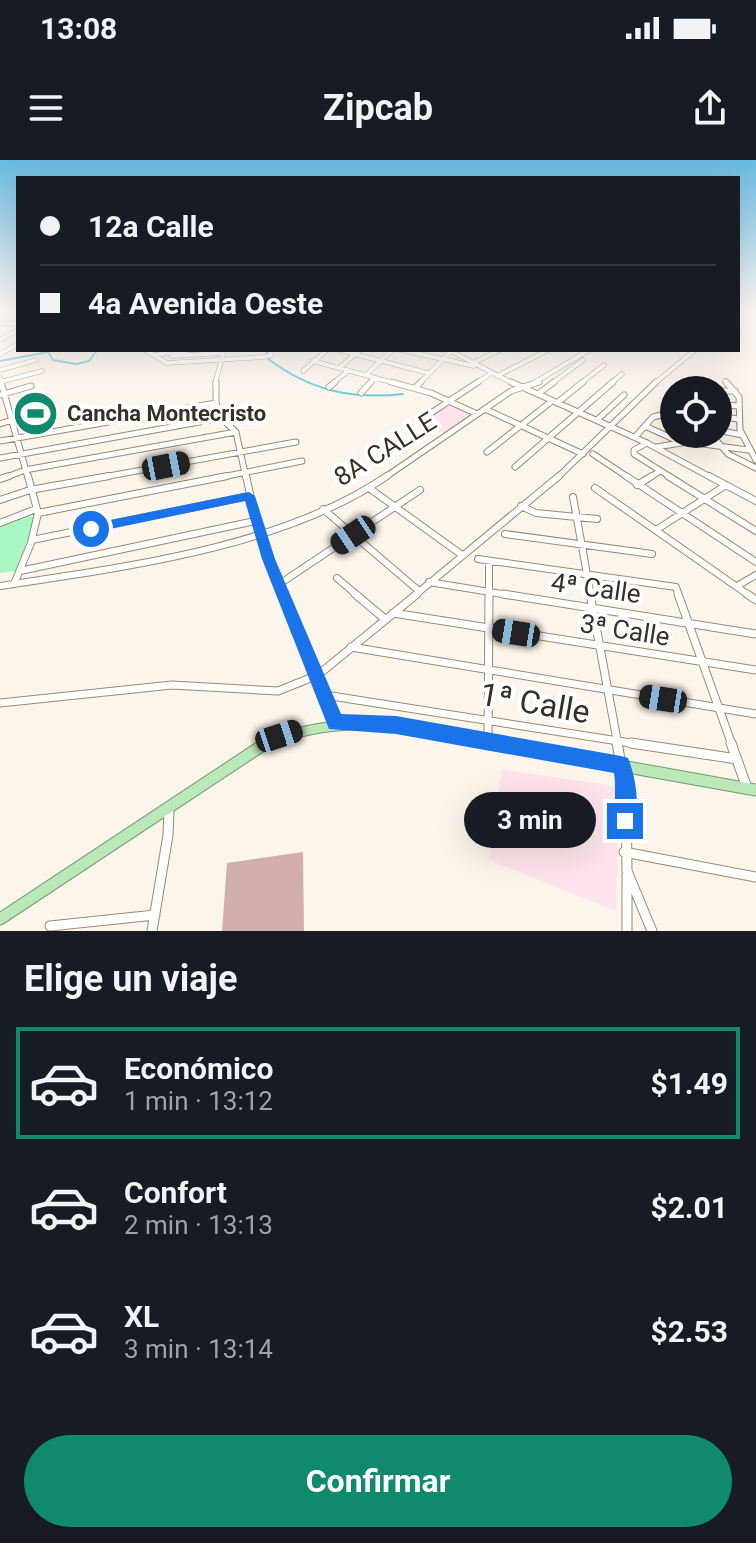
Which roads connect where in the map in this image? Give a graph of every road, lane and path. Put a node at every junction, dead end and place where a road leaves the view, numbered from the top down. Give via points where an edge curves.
1 (148, 352) edge
2 (177, 352) edge
3 (270, 352) edge
4 (324, 352) edge
5 (347, 352) edge
6 (358, 352) edge
7 (390, 352) edge
8 (410, 352) edge
9 (449, 352) edge
10 (454, 352) edge
11 (496, 352) edge
12 (544, 352) edge
13 (586, 352) edge
14 (693, 352) edge
15 (223, 354) edge
16 (355, 354) junction
17 (153, 355) junction
18 (172, 356) dead end
19 (36, 360) dead end
20 (440, 360) junction
21 (583, 360) dead end
22 (313, 361) junction
23 (381, 361) junction
24 (473, 363) junction
25 (604, 365) dead end
26 (339, 368) junction
27 (481, 368) junction
28 (0, 370) edge
29 (42, 371) dead end
30 (303, 371) dead end
31 (348, 371) junction
32 (428, 373) junction
33 (494, 374) junction
34 (622, 374) dead end
35 (366, 375) junction
36 (375, 378) junction
37 (0, 380) edge
38 (31, 386) dead end
39 (329, 387) dead end
40 (521, 387) junction
41 (415, 388) junction
42 (732, 388) edge
43 (735, 391) joint
44 (361, 393) dead end
45 (2, 394) edge
46 (538, 395) junction
47 (624, 395) dead end
48 (450, 400) junction
49 (555, 402) junction
50 (216, 403) junction
51 (732, 405) edge
52 (9, 406) junction
53 (737, 406) junction
54 (0, 408) edge
55 (485, 409) junction
56 (579, 413) junction
57 (477, 414) junction
58 (660, 414) edge
59 (221, 418) junction
60 (732, 418) edge
61 (422, 419) dead end
62 (738, 419) junction
63 (12, 420) junction
64 (597, 420) junction
65 (0, 424) edge
66 (519, 425) junction
67 (645, 426) junction
68 (612, 427) junction
69 (236, 432) junction
70 (660, 433) edge
71 (732, 433) edge
72 (742, 435) junction
73 (16, 436) junction
74 (635, 437) junction
75 (548, 438) junction
76 (0, 441) edge
77 (296, 442) dead end
78 (647, 443) junction
79 (660, 446) edge
80 (656, 447) junction
81 (732, 447) edge
82 (722, 448) edge
83 (748, 450) junction
84 (20, 452) junction
85 (241, 452) junction
86 (487, 452) dead end
87 (583, 454) junction
88 (593, 454) dead end
89 (0, 458) edge
90 (756, 460) edge
91 (302, 461) dead end
92 (515, 467) dead end
93 (756, 468) edge
94 (25, 470) junction
95 (660, 471) junction
96 (245, 472) junction
97 (0, 479) edge
98 (637, 485) junction
99 (726, 485) junction
100 (369, 488) junction
101 (595, 488) dead end
102 (30, 490) junction
103 (420, 490) dead end
104 (249, 496) junction
105 (573, 497) dead end
106 (704, 499) junction
107 (0, 500) edge
108 (756, 501) edge
109 (521, 506) junction
110 (395, 507) junction
111 (323, 509) junction
112 (37, 511) junction
113 (682, 513) junction
114 (577, 516) junction
115 (597, 519) dead end
116 (255, 521) junction
117 (0, 523) edge
118 (656, 530) junction
119 (756, 531) edge
120 (259, 534) junction
121 (505, 534) dead end
122 (353, 535) junction
123 (32, 540) junction
124 (582, 544) junction
125 (652, 554) dead end
126 (462, 555) junction
127 (478, 559) dead end
128 (489, 561) junction
129 (756, 562) edge
130 (20, 571) junction
131 (586, 573) junction
132 (756, 575) edge
133 (337, 578) dead end
134 (429, 582) junction
135 (14, 584) junction
136 (278, 585) junction
137 (0, 586) edge
138 (737, 586) junction
139 (419, 591) junction
140 (489, 593) junction
141 (756, 600) edge
142 (592, 607) junction
143 (393, 613) junction
144 (385, 619) junction
145 (689, 622) junction
146 (488, 629) junction
147 (756, 634) edge
148 (599, 646) junction
149 (351, 647) junction
150 (704, 663) junction
151 (756, 670) edge
152 (488, 671) junction
153 (318, 675) junction
154 (606, 690) junction
155 (325, 695) junction
156 (0, 703) edge
157 (720, 707) junction
158 (756, 714) edge
159 (488, 718) junction
160 (336, 723) junction
161 (488, 741) junction
162 (617, 741) junction
163 (737, 759) junction
164 (621, 765) junction
165 (751, 789) edge
166 (169, 805) junction
167 (624, 852) junction
168 (627, 871) junction
169 (756, 877) edge
170 (155, 915) junction
171 (0, 919) edge
172 (50, 926) dead end
173 (152, 931) edge
174 (627, 931) edge
175 (652, 931) edge

1 - 17 street
2 - 17 street
3 - 15 street
4 - 22 street
5 - 16 street
6 - 16 street
7 - 23 street
8 - 20 street
9 - 20 street
10 - 24 street
11 - 24 street
12 - 33 street
13 - 40 street, 8A CALLE via 539,382
14 - 68 street
15 - 17 street via 167,363
15 - 18 street
15 - 50 street via 214,388
16 - 23 street
16 - 26 street
19 - 28 street
20 - 27 street
20 - 32 street
21 - 46 street
22 - 26 street
22 - 30 street
23 - 32 street
23 - 35 street
24 - 27 street
25 - 49 street
26 - 31 street
27 - 33 street
29 - 37 street
31 - 35 street
31 - 39 street
32 - 41 street
33 - 40 street
33 - 48 street
34 - 56 street
35 - 36 street
36 - 41 street
36 - 44 street
37 - 45 street
38 - 45 street
40 - 46 street
40 - 55 street, 8A CALLE
41 - 48 street
42 - 43 street
43 - 53 street
45 - 52 street
46 - 49 street
47 - 64 street
48 - 57 street
48 - 61 street
49 - 56 street
49 - 66 street
50 - 59 street
50 - 73 street
51 - 53 street
52 - 54 street
52 - 63 street
53 - 62 street
55 - 57 street, 8A CALLE
55 - 66 street
56 - 64 street
56 - 75 street
57 - 100 street, 8A CALLE
58 - 67 street
59 - 69 street
59 - 84 street
60 - 62 street
62 - 72 street
63 - 65 street
63 - 73 street
64 - 68 street
66 - 75 street
66 - 86 street
67 - 70 street
67 - 74 street
68 - 74 street
68 - 87 street
69 - 85 street
69 - 94 street
71 - 72 street
72 - 83 street
73 - 76 street
73 - 84 street
74 - 78 street
75 - 87 street
75 - 92 street
77 - 85 street
78 - 80 street
78 - 95 street via 633,453
79 - 80 street
80 - 99 street
81 - 83 street
82 - 93 street
83 - 90 street
84 - 89 street
84 - 94 street
85 - 96 street
85 - 102 street
87 - 109 street
88 - 98 street
91 - 96 street
94 - 97 street
94 - 102 street
95 - 98 street
95 - 106 street
96 - 104 street
96 - 112 street
98 - 113 street
99 - 106 street
99 - 108 street
100 - 110 street
100 - 111 street, 8A CALLE
101 - 118 street
102 - 107 street
102 - 112 street
103 - 110 street
104 - 116 street
104 - 123 street
105 - 114 street
106 - 113 street
106 - 119 street
109 - 114 street via 536,513
109 - 126 street
110 - 122 street
110 - 126 street
111 - 120 street, 8A CALLE
111 - 122 street
112 - 117 street
112 - 123 street
113 - 118 street
113 - 129 street
114 - 115 street
114 - 124 street
116 - 120 street
116 - 130 street
118 - 138 street
120 - 135 street, 8A CALLE via 123,569
120 - 136 street
121 - 124 street
122 - 136 street
122 - 139 street
123 - 130 street
124 - 125 street
124 - 131 street
126 - 134 street
127 - 128 street
128 - 131 street
128 - 140 street
130 - 135 street
131 - 142 street
131 - 145 street via 672,586
132 - 138 street
133 - 144 street
134 - 139 street
134 - 140 street, 4ª Calle
135 - 137 street, 8A CALLE
136 - 153 street
138 - 141 street
139 - 143 street
140 - 142 street, 4ª Calle
140 - 146 street
142 - 145 street, 4ª Calle
142 - 148 street
143 - 144 street
143 - 146 street, 3ª Calle
144 - 149 street
145 - 147 street, 4ª Calle
145 - 150 street
146 - 148 street, 3ª Calle
146 - 152 street
148 - 150 street, 3ª Calle
148 - 154 street
149 - 152 street
149 - 153 street
150 - 151 street, 3ª Calle
150 - 157 street
152 - 154 street
152 - 159 street
153 - 155 street
153 - 156 street via 278,691 172,685
154 - 157 street
154 - 162 street
155 - 159 street, 1ª Calle
155 - 160 street
157 - 158 street
157 - 163 street
159 - 161 street
159 - 162 street, 1ª Calle
160 - 161 main road via 363,721
160 - 166 main road via 300,729 258,746
161 - 164 main road
162 - 163 street, 1ª Calle
162 - 164 street
163 - 165 street
164 - 165 main road
164 - 167 street via 626,791
166 - 170 street
166 - 171 main road
167 - 168 street
167 - 169 street
168 - 174 street
168 - 175 street
170 - 172 street
170 - 173 street

